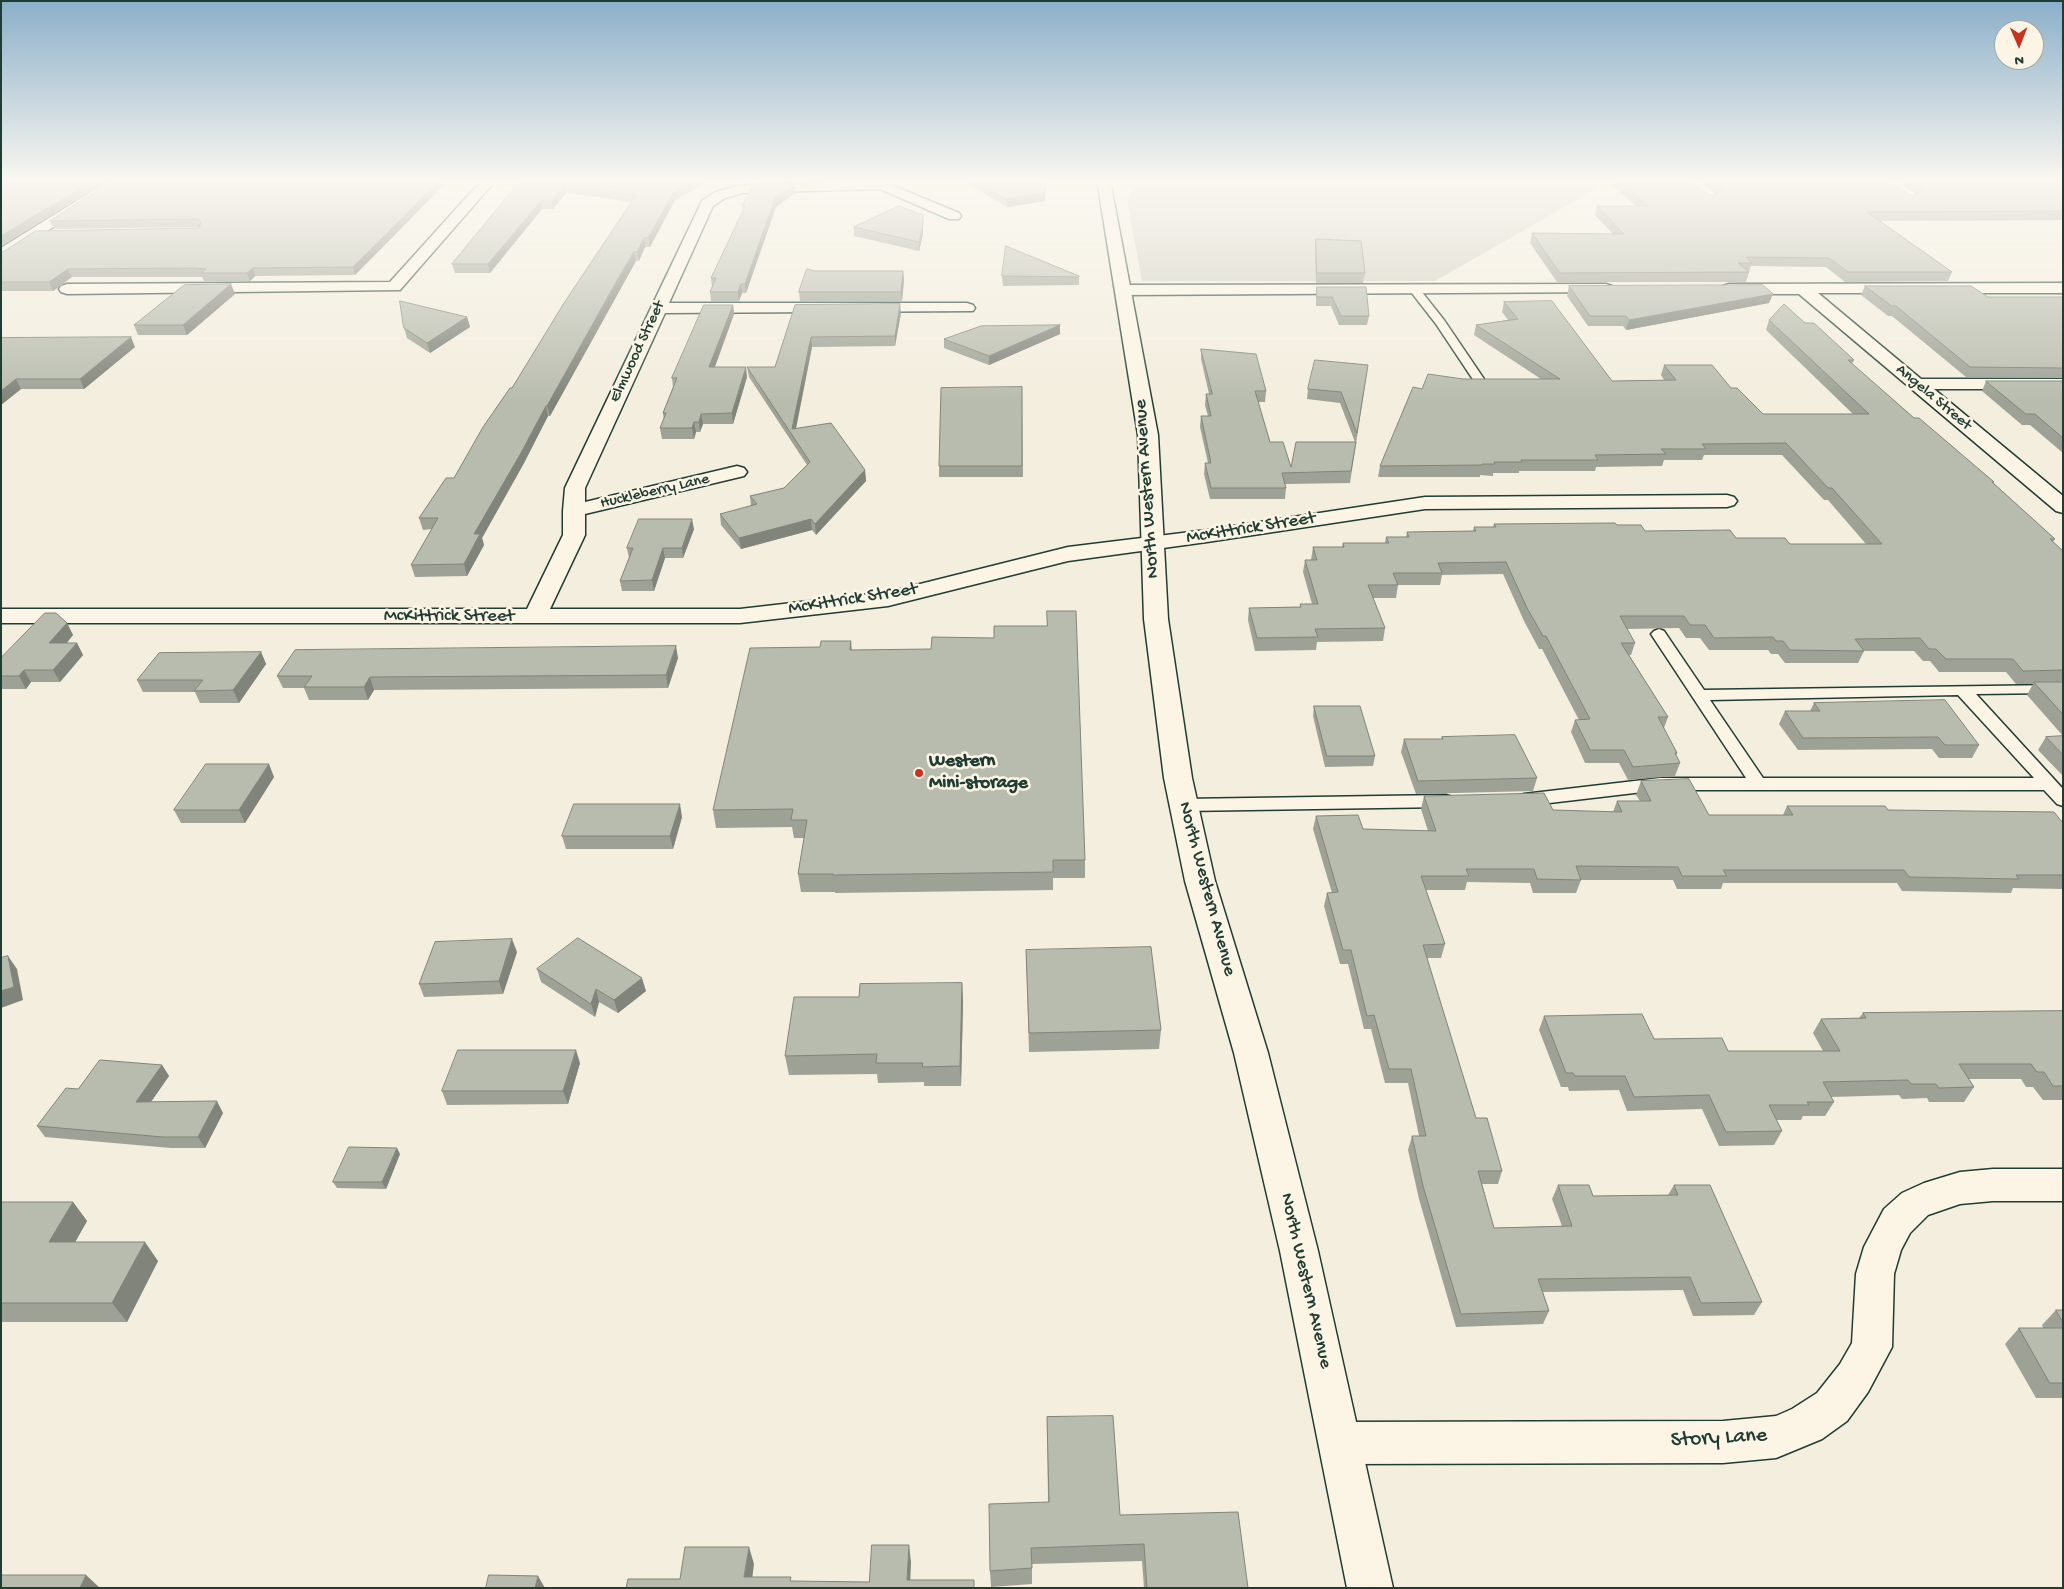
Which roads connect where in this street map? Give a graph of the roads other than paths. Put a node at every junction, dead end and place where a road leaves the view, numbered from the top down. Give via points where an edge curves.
1 (423, 254) edge
2 (683, 254) edge
3 (1117, 254) edge
4 (1413, 288) junction
5 (2063, 288) edge
6 (67, 289) dead end
7 (1622, 289) edge
8 (1710, 289) edge
9 (1804, 289) junction
10 (1124, 290) junction
11 (658, 308) junction
12 (967, 308) dead end
13 (1478, 379) edge
14 (1918, 384) junction
15 (2063, 384) edge
16 (737, 472) dead end
17 (1728, 501) dead end
18 (2062, 507) edge
19 (573, 512) junction
20 (1151, 543) junction
21 (1, 616) edge
22 (534, 617) junction
23 (1659, 634) edge
24 (2056, 688) edge
25 (1963, 690) junction
26 (1699, 695) junction
27 (1758, 784) junction
28 (2048, 784) junction
29 (1503, 800) edge
30 (2063, 800) edge
31 (1463, 801) edge
32 (1184, 805) junction
33 (2063, 1185) edge
34 (1340, 1443) junction
35 (1370, 1588) edge

1 - 6 street via 394,287
2 - 11 street, Elmwood Street
3 - 10 street, North Western Avenue
4 - 7 street
4 - 10 street
4 - 13 lane
5 - 9 street
8 - 9 street
9 - 14 street, Angela Street
10 - 20 street, North Western Avenue via 1148,435
11 - 12 street
11 - 19 street, Elmwood Street via 575,488
14 - 15 street
14 - 18 street, Angela Street
16 - 19 street, Huckleberry Lane
17 - 20 street, McKittrick Street via 1425,503
19 - 22 street, Elmwood Street via 574,535
20 - 22 street, McKittrick Street via 1068,554 888,599 740,616
20 - 32 street, North Western Avenue via 1163,684
21 - 22 street, McKittrick Street
23 - 26 lane
24 - 25 lane
25 - 26 lane
25 - 28 lane
26 - 27 lane
27 - 28 lane
27 - 29 lane via 1660,784
28 - 30 lane
31 - 32 lane
32 - 34 street, North Western Avenue via 1200,882 1251,1053 1299,1251
33 - 34 street, Story Lane via 1960,1188 1914,1204 1897,1221 1883,1247 1875,1274 1872,1347 1854,1378 1832,1407 1807,1424 1776,1437 1723,1442
34 - 35 street, North Western Avenue

